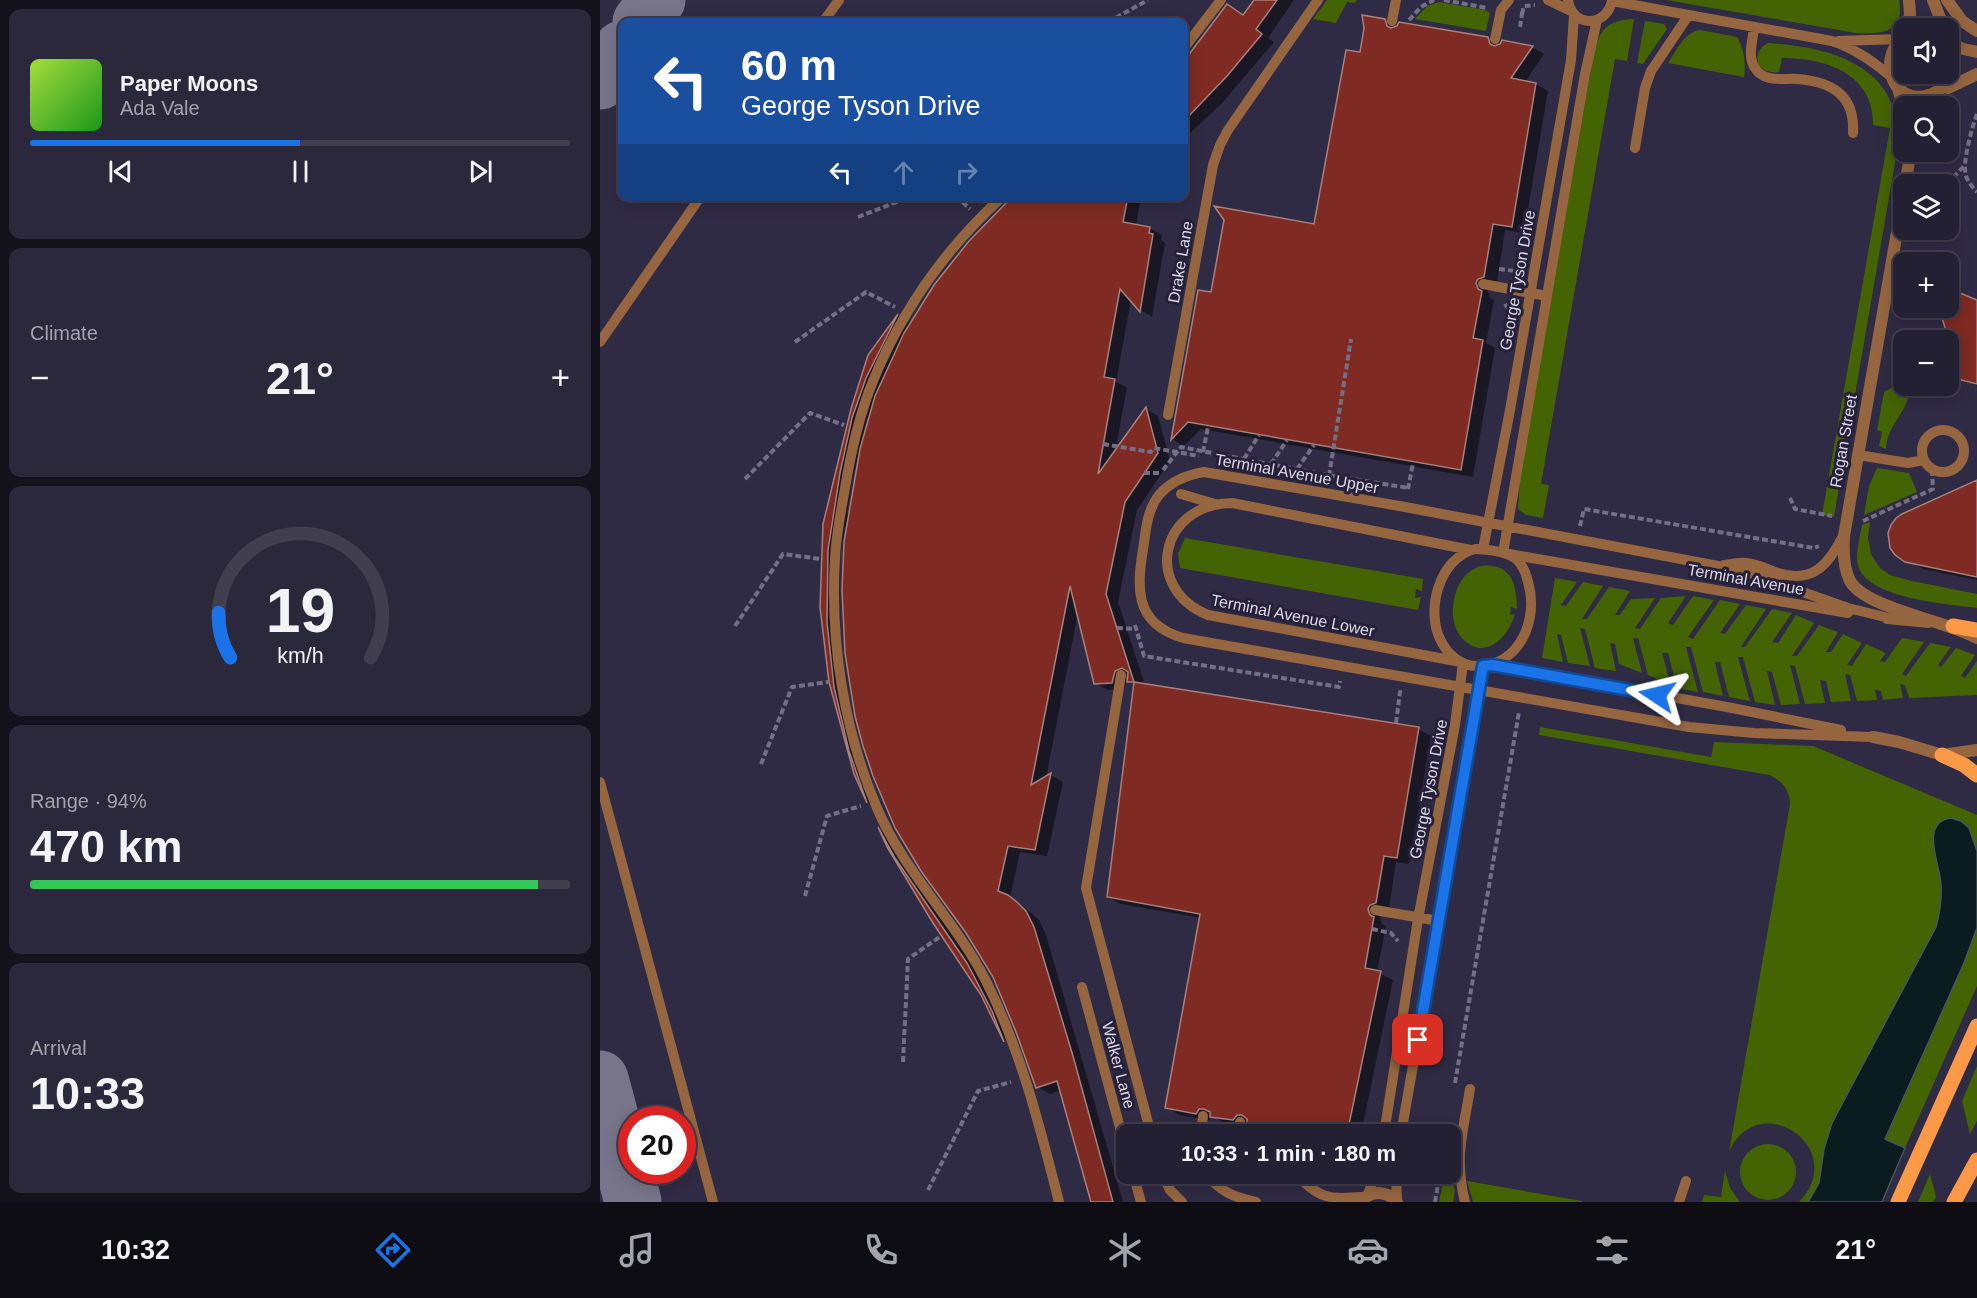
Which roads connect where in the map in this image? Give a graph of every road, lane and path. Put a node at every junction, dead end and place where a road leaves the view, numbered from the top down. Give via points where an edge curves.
1 (839, 0) edge
2 (1148, 0) edge
3 (1221, 0) edge
4 (1318, 0) edge
5 (1396, 0) edge
6 (1434, 0) edge
7 (1444, 0) edge
8 (1509, 0) edge
9 (1548, 0) edge
10 (1909, 0) edge
11 (1933, 0) edge
12 (1947, 0) edge
13 (1612, 1) edge
14 (1492, 8) dead end
15 (1571, 9) edge
16 (1510, 12) dead end
17 (1688, 16) junction
18 (826, 18) edge
19 (1115, 18) edge
20 (1909, 18) edge
21 (1940, 18) edge
22 (1597, 20) junction
23 (1392, 21) dead end
24 (1406, 23) dead end
25 (1520, 27) dead end
26 (1755, 27) junction
27 (1977, 31) edge
28 (1893, 36) edge
29 (1495, 39) dead end
30 (1832, 41) junction
31 (1188, 43) edge
32 (1959, 47) edge
33 (1893, 50) edge
34 (1977, 52) edge
35 (1977, 74) edge
36 (1893, 76) edge
37 (1893, 79) edge
38 (1898, 84) edge
39 (1949, 84) edge
40 (1944, 90) junction
41 (1940, 96) edge
42 (1977, 114) edge
43 (1853, 133) dead end
44 (1635, 148) dead end
45 (1966, 164) junction
46 (1957, 174) edge
47 (1977, 192) edge
48 (698, 201) edge
49 (899, 201) edge
50 (962, 201) edge
51 (998, 201) edge
52 (975, 213) dead end
53 (858, 217) dead end
54 (1895, 240) edge
55 (1483, 284) dead end
56 (1530, 293) junction
57 (1547, 296) junction
58 (900, 310) dead end
59 (1351, 339) dead end
60 (600, 342) edge
61 (795, 342) dead end
62 (1168, 415) dead end
63 (847, 426) dead end
64 (1208, 427) dead end
65 (1258, 435) dead end
66 (1287, 440) dead end
67 (1314, 445) dead end
68 (1332, 449) dead end
69 (1203, 452) junction
70 (1857, 455) junction
71 (1964, 458) junction
72 (1976, 458) edge
73 (1244, 459) junction
74 (1924, 460) junction
75 (1413, 463) dead end
76 (1271, 464) junction
77 (1297, 469) junction
78 (1932, 469) junction
79 (1144, 473) dead end
80 (1161, 473) junction
81 (1327, 477) junction
82 (745, 479) dead end
83 (1156, 479) dead end
84 (1181, 494) dead end
85 (1790, 498) dead end
86 (1215, 504) junction
87 (1857, 523) dead end
88 (1831, 524) dead end
89 (1580, 526) dead end
90 (1844, 536) junction
91 (1824, 545) dead end
92 (1483, 549) junction
93 (1471, 550) junction
94 (1506, 554) junction
95 (822, 559) dead end
96 (1718, 566) junction
97 (1893, 619) junction
98 (1133, 620) dead end
99 (735, 626) dead end
100 (1953, 626) junction
101 (1117, 628) dead end
102 (1136, 629) junction
103 (1977, 629) edge
104 (1977, 638) edge
105 (1462, 663) junction
106 (1341, 665) junction
107 (1487, 665) junction
108 (1121, 675) dead end
109 (829, 682) dead end
110 (1410, 694) dead end
111 (1521, 698) junction
112 (1396, 723) dead end
113 (1873, 737) junction
114 (1977, 750) edge
115 (1942, 755) junction
116 (761, 764) dead end
117 (1977, 775) edge
118 (600, 782) edge
119 (868, 804) dead end
120 (804, 896) dead end
121 (1375, 910) dead end
122 (1418, 919) junction
123 (1439, 921) junction
124 (942, 936) dead end
125 (1082, 987) dead end
126 (1977, 1026) edge
127 (903, 1062) dead end
128 (1017, 1080) dead end
129 (1454, 1087) dead end
130 (1470, 1089) dead end
131 (1203, 1116) dead end
132 (1119, 1124) edge
133 (1148, 1124) edge
134 (1202, 1124) edge
135 (1386, 1124) edge
136 (1403, 1124) edge
137 (1977, 1160) edge
138 (1686, 1181) dead end
139 (1136, 1184) edge
140 (1167, 1184) edge
141 (1215, 1184) edge
142 (1306, 1184) edge
143 (1371, 1184) edge
144 (1396, 1184) edge
145 (1438, 1184) edge
146 (928, 1190) dead end
147 (1364, 1198) edge
148 (713, 1202) edge
149 (1059, 1202) edge
150 (1141, 1202) edge
151 (1182, 1202) edge
152 (1256, 1202) edge
153 (1397, 1202) edge
154 (1435, 1202) edge
155 (1462, 1202) edge
156 (1679, 1202) edge
157 (1898, 1202) edge
158 (1954, 1202) edge

1 - 18 lane
2 - 19 path
3 - 31 lane
4 - 62 lane, Drake Lane via 1220,145 1213,165
5 - 23 lane
6 - 24 path
7 - 14 path
8 - 29 lane via 1501,10
9 - 15 lane
10 - 20 street
11 - 21 street
12 - 27 street via 1962,21
13 - 17 lane
13 - 22 lane via 1607,13
15 - 22 lane via 1582,20
15 - 56 lane, George Tyson Drive via 1572,49
16 - 25 path via 1522,14
17 - 26 lane
17 - 44 lane via 1651,71
22 - 57 lane, George Tyson Drive
26 - 30 lane
26 - 43 lane via 1751,56 1755,69 1768,77 1820,83 1835,90 1851,108
28 - 30 lane
30 - 37 lane via 1877,64
32 - 34 street
33 - 36 street via 1890,69
35 - 40 street
38 - 40 street via 1915,96 1931,96
39 - 40 street
40 - 41 street
42 - 45 path
45 - 46 path
45 - 47 path via 1966,177
48 - 60 lane
49 - 53 path
50 - 52 path
51 - 149 lane via 957,241 925,285 889,345 873,381 854,443 840,519 834,610 846,708 877,810 900,855 964,944 986,982 1026,1082
54 - 70 street, Rogan Street
55 - 56 lane
56 - 57 lane
56 - 92 lane, George Tyson Drive
57 - 94 lane, George Tyson Drive
58 - 61 path via 866,292
59 - 81 path
63 - 82 path via 810,413
64 - 69 path
65 - 73 path
66 - 76 path
67 - 77 path
68 - 81 path
69 - 73 path
69 - 80 path via 1181,447
70 - 74 lane via 1908,464
70 - 90 street, Rogan Street
71 - 72 lane
71 - 74 lane via 1960,438 1943,430 1926,438
71 - 78 lane via 1953,471 1941,473
73 - 76 path
74 - 78 lane
75 - 81 path via 1409,488
76 - 77 path
77 - 81 path
78 - 87 path via 1933,489
79 - 80 path
80 - 83 path
84 - 86 lane
85 - 88 path via 1795,509 1832,516
86 - 93 lane, Terminal Avenue Lower via 1232,503
86 - 105 lane, Terminal Avenue Lower via 1187,517 1168,551 1171,582 1193,608 1218,618
89 - 91 path via 1584,508 1814,548
90 - 96 lane via 1826,563 1805,575 1789,576 1746,562
90 - 100 street, Rogan Street via 1845,567 1859,591 1879,603
92 - 93 lane
92 - 94 lane
93 - 105 lane via 1448,570 1439,586 1435,606 1437,634 1446,650
94 - 97 lane, Terminal Avenue
94 - 107 lane via 1521,564 1526,573 1531,614 1528,628 1508,657
95 - 99 path via 783,554
96 - 97 lane, Terminal Avenue Upper
96 - 106 lane, Terminal Avenue Upper via 1212,473 1188,475 1162,492 1149,515 1138,576 1142,603 1160,627 1183,638
97 - 100 lane, Terminal Avenue
98 - 102 path
100 - 103 main road
100 - 104 street, Terminal Avenue
101 - 102 path
102 - 106 path via 1144,656 1339,687
105 - 107 lane
105 - 122 lane, George Tyson Drive via 1455,725
106 - 111 lane, Terminal Avenue Upper
107 - 113 lane
107 - 123 lane, George Tyson Drive
108 - 133 lane via 1086,888
109 - 116 path via 792,687
110 - 112 path via 1400,692
111 - 113 lane, Terminal Avenue Upper via 1704,729
111 - 129 path
113 - 115 street
114 - 115 street
115 - 117 main road
118 - 148 lane
119 - 120 path via 827,816
121 - 122 lane
122 - 123 lane
122 - 135 lane, George Tyson Drive
123 - 136 lane, George Tyson Drive
124 - 127 path via 908,959
125 - 132 lane, Walker Lane
126 - 157 main road
128 - 146 path via 978,1091
130 - 155 lane via 1459,1149
131 - 134 lane
137 - 158 main road
138 - 156 lane
139 - 150 lane
140 - 151 lane
141 - 152 lane via 1225,1192
142 - 147 lane via 1325,1197
143 - 147 lane
144 - 153 lane
145 - 154 path
147 - 153 street via 1382,1192

